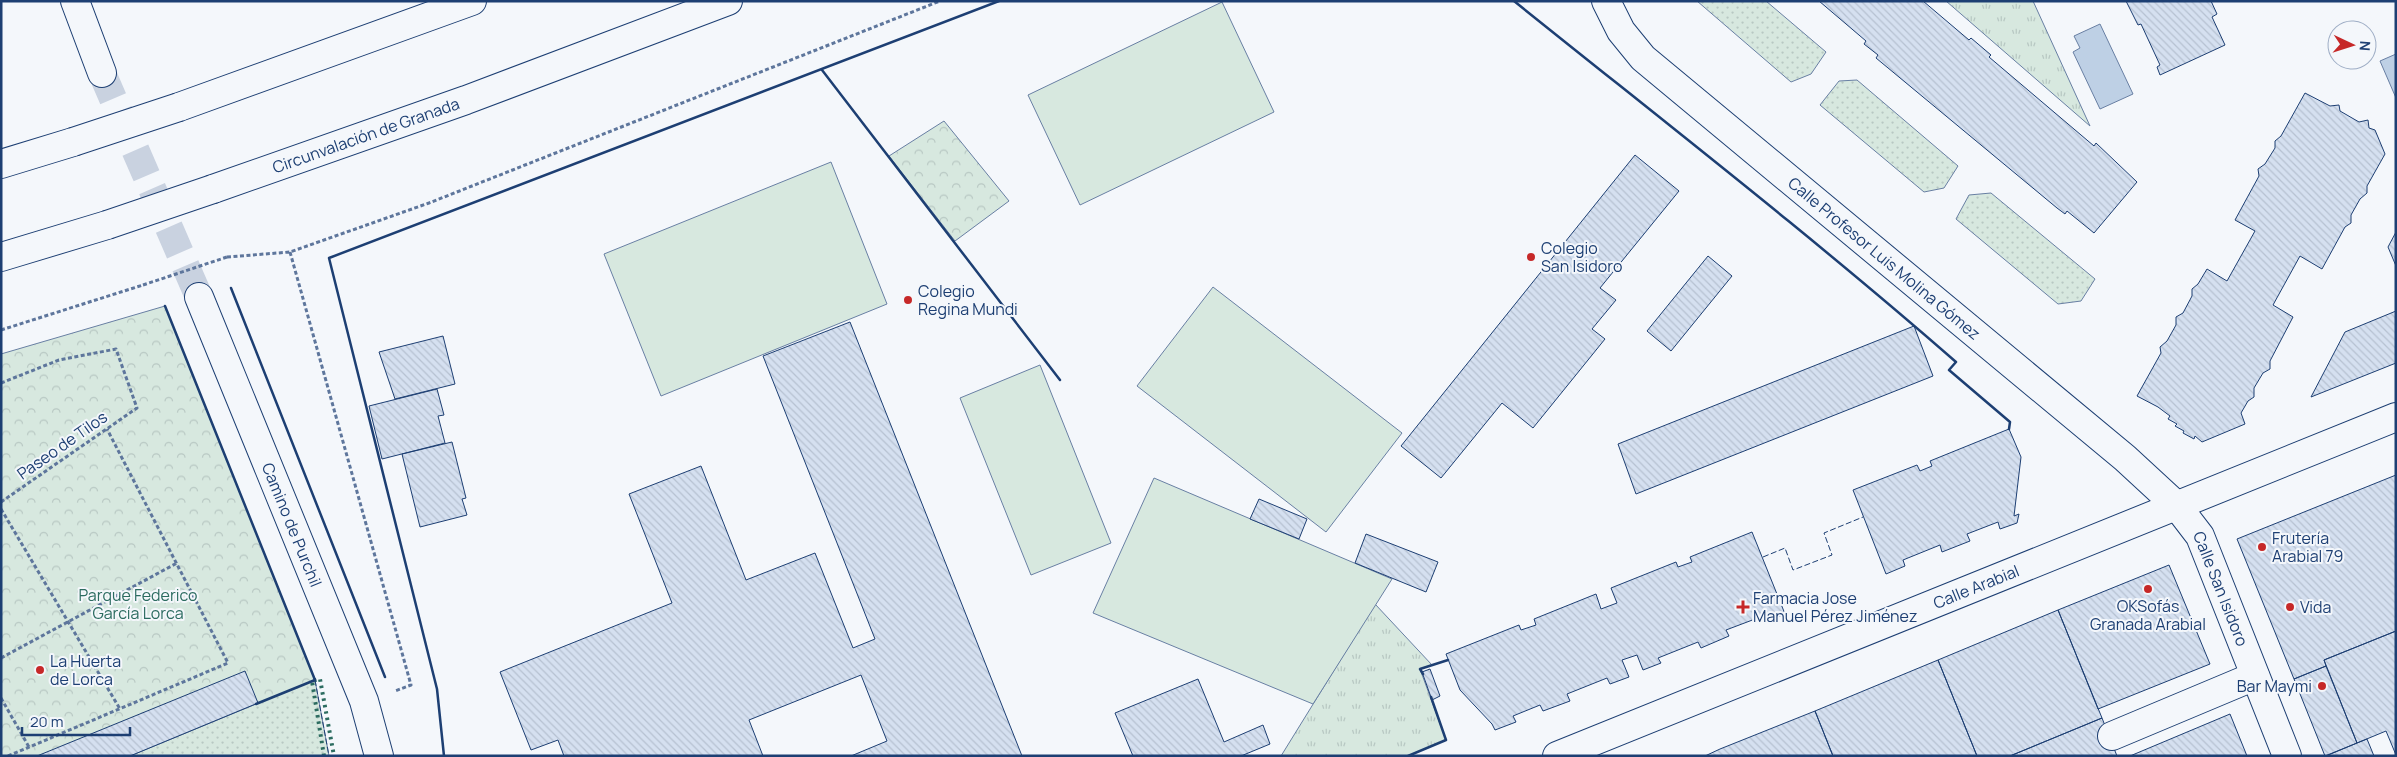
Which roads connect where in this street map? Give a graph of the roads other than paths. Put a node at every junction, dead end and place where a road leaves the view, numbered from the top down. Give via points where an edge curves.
1 (75, 1) edge
2 (472, 1) edge
3 (728, 1) edge
4 (1606, 1) edge
5 (102, 73) tunnel mouth
6 (1, 164) edge
7 (1, 257) edge
8 (200, 296) tunnel mouth
9 (2396, 417) edge
10 (2177, 506) junction
11 (2255, 676) junction
12 (2112, 736) dead end
13 (379, 756) edge
14 (1557, 756) edge
15 (2287, 756) edge

1 - 5 main road
2 - 6 main road, bridge via 179,107
3 - 7 main road, Circunvalación de Granada, bridge via 466,100 213,190
4 - 10 main road, Calle Profesor Luis Molina Gómez via 1621,31 1643,58 2132,464
8 - 13 main road, Camino de Purchil via 364,701
9 - 10 main road, Calle Arabial
10 - 11 main road, Calle San Isidoro via 2200,536
10 - 14 main road, Calle Arabial
11 - 12 main road
11 - 15 main road, Calle San Isidoro

